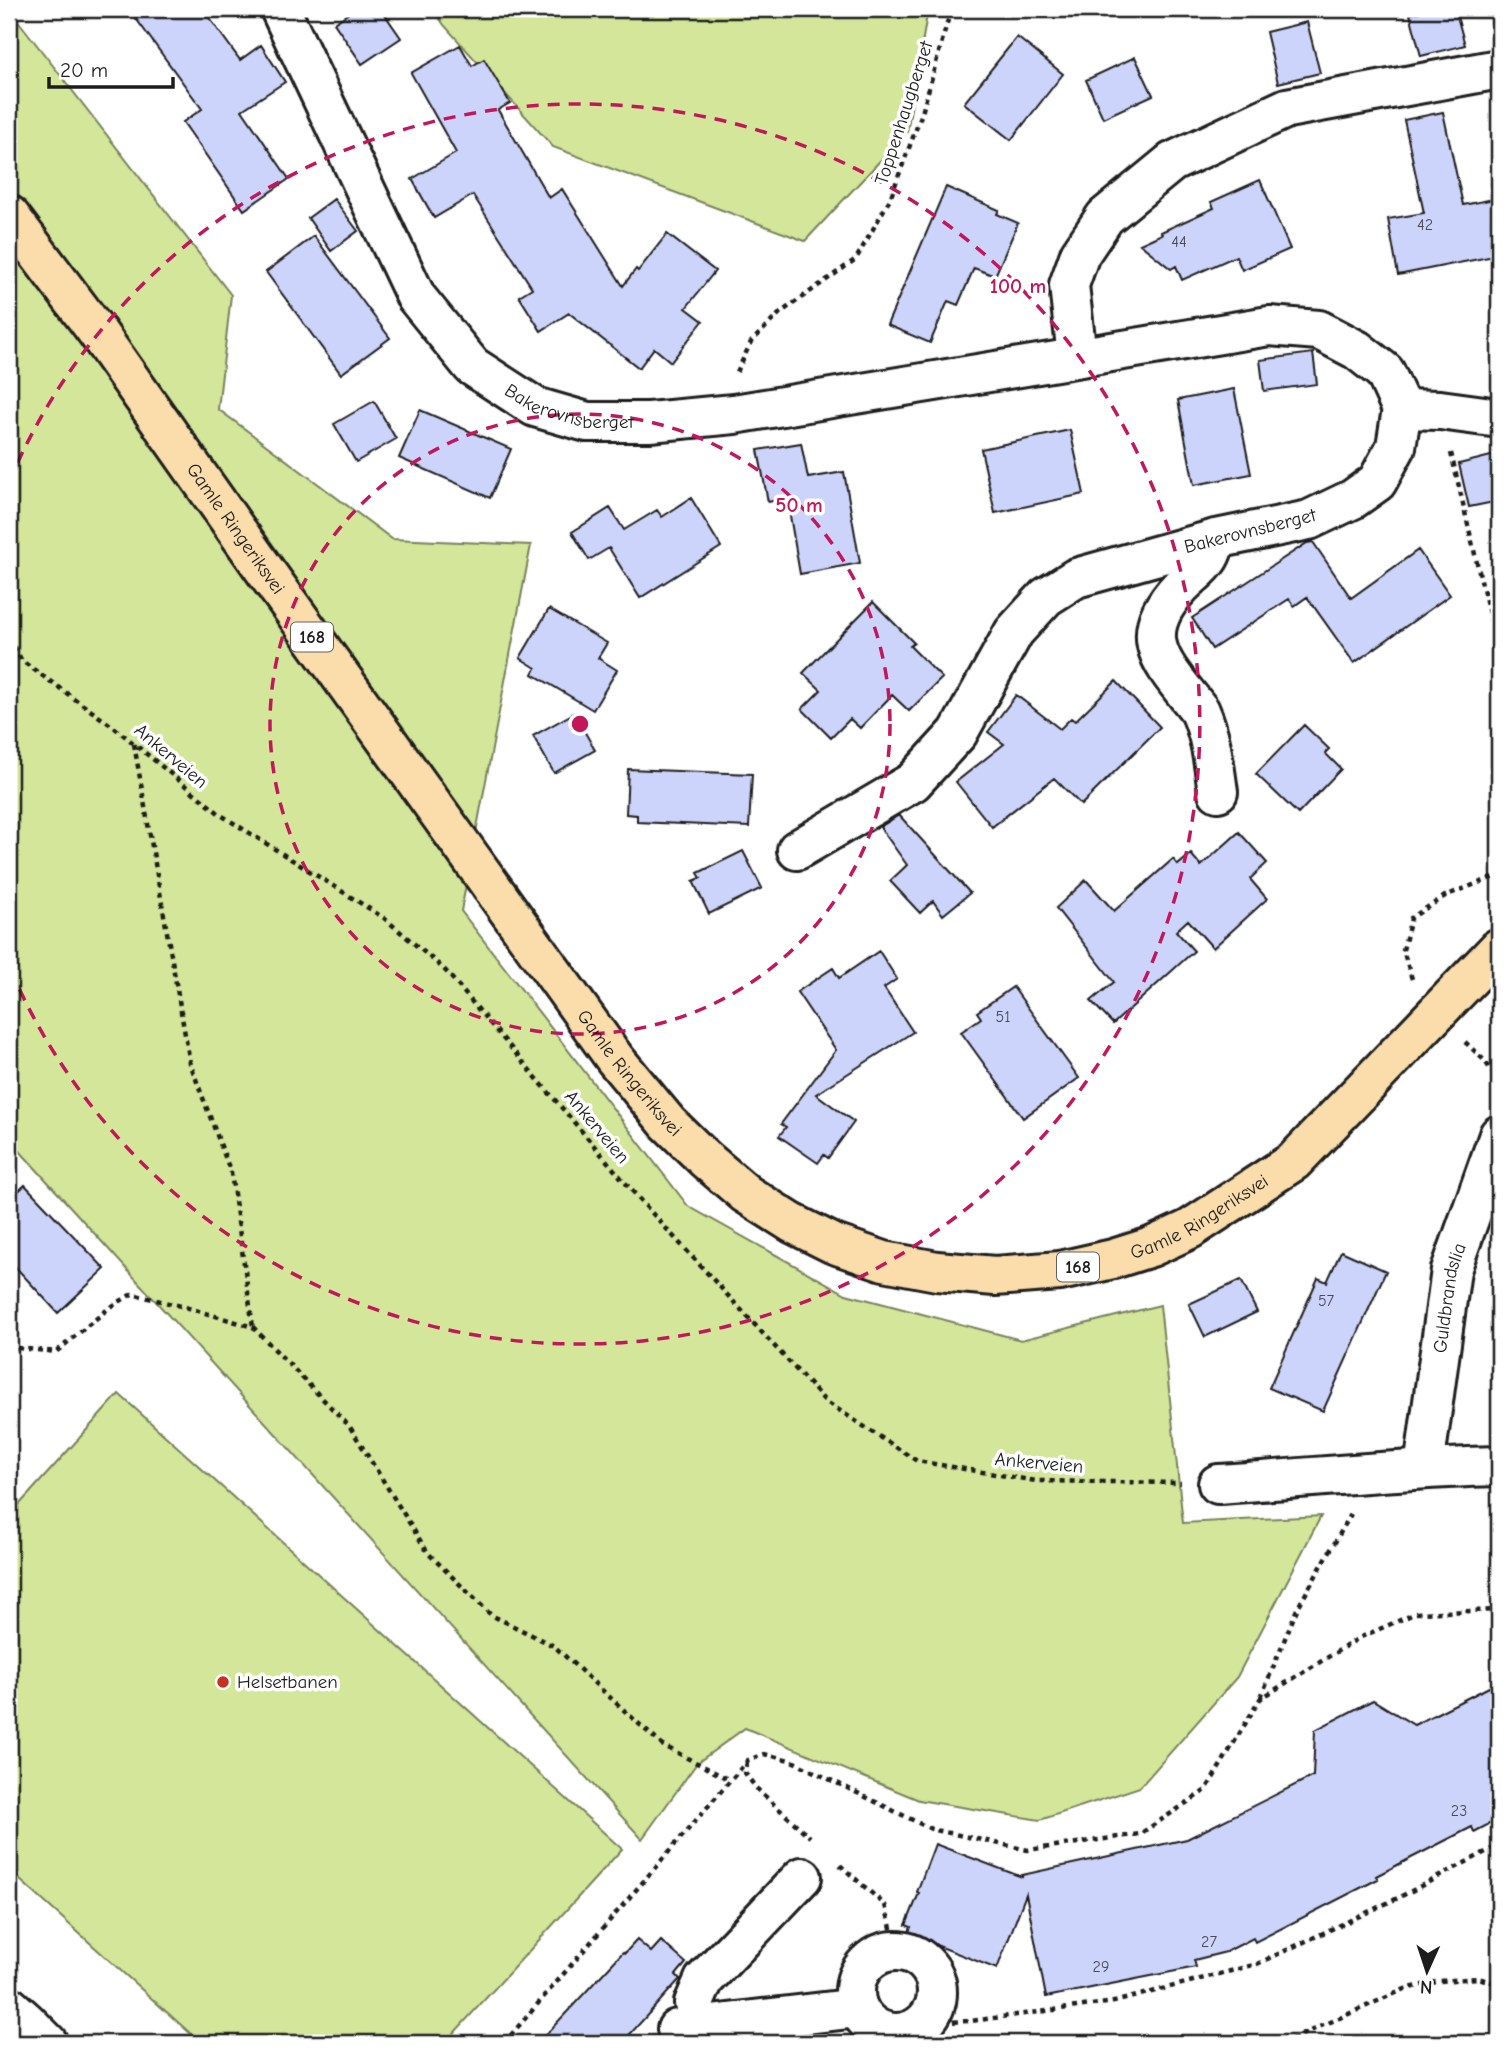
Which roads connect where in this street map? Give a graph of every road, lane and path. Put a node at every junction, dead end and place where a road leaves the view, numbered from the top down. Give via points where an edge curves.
1 (280, 9) edge
2 (951, 9) edge
3 (1499, 69) edge
4 (9, 215) edge
5 (1077, 357) junction
6 (1402, 409) junction
7 (1440, 410) junction
8 (734, 414) junction
9 (1499, 418) edge
10 (1216, 539) junction
11 (9, 638) edge
12 (1499, 656) edge
13 (133, 743) junction
14 (1218, 792) dead end
15 (797, 850) dead end
16 (1499, 875) edge
17 (1499, 948) edge
18 (1412, 979) dead end
19 (1465, 1042) dead end
20 (1499, 1083) edge
21 (1499, 1135) edge
22 (253, 1327) junction
23 (9, 1342) edge
24 (1499, 1466) edge
25 (1424, 1468) junction
26 (1374, 1473) junction
27 (1218, 1484) joint
28 (1499, 1610) edge
29 (1260, 1699) junction
30 (730, 1780) junction
31 (1499, 1845) edge
32 (802, 1877) dead end
33 (1499, 1984) edge
34 (9, 2006) edge
35 (858, 2008) junction
36 (901, 2033) edge
37 (48, 2043) edge
38 (504, 2043) edge
39 (1283, 2043) edge

1 - 8 street, Bakerovnsberget via 416,297 472,366 535,407 587,422
2 - 8 path, Toppenhaugberget via 922,113 890,199 856,259 780,313 751,342 734,378
3 - 5 street via 1287,108 1172,162 1105,217 1080,254 1069,285
4 - 17 main road, Gamle Ringeriksvei / 168 via 615,1059 668,1123 746,1194 834,1244 884,1261 995,1276 1060,1271 1152,1247 1190,1229 1294,1161
5 - 6 street, Bakerovnsberget via 1269,326 1319,330 1357,350 1385,372
5 - 8 street, Bakerovnsberget
6 - 7 street
6 - 10 street, Bakerovnsberget via 1396,447 1377,482 1353,499 1309,520
7 - 9 street
7 - 12 path
10 - 14 street via 1208,560 1166,604 1157,623 1156,645 1162,663 1204,720
10 - 15 street, Bakerovnsberget via 1076,578 1046,597 1014,632 958,733 913,782
11 - 13 path, Ankerveien via 22,661
13 - 22 path via 190,1063 231,1173
13 - 27 path, Ankerveien via 220,815 384,918 444,969 640,1200 825,1401 917,1461 1036,1481
16 - 18 path via 1444,896 1411,918 1403,950
19 - 20 path
21 - 25 street, Guldbrandslia via 1451,1270
22 - 23 path via 132,1294 56,1352 18,1348
22 - 30 path via 350,1427 428,1553 491,1615 554,1646 662,1745
24 - 25 street
25 - 26 street
26 - 27 street
26 - 29 path via 1297,1609
28 - 29 path via 1416,1613 1359,1638
29 - 30 path via 1206,1790 1140,1834 1028,1850 931,1829 790,1760 764,1754 748,1760
30 - 38 path
31 - 36 path via 1257,1964 1114,2002
32 - 35 street via 704,1980 688,2027
33 - 39 path via 1478,1978 1405,1989
34 - 37 street
35 - 36 street via 877,2029
35 - 36 street via 856,1980 862,1968 884,1952 911,1953 932,1971 937,1997 933,2010

